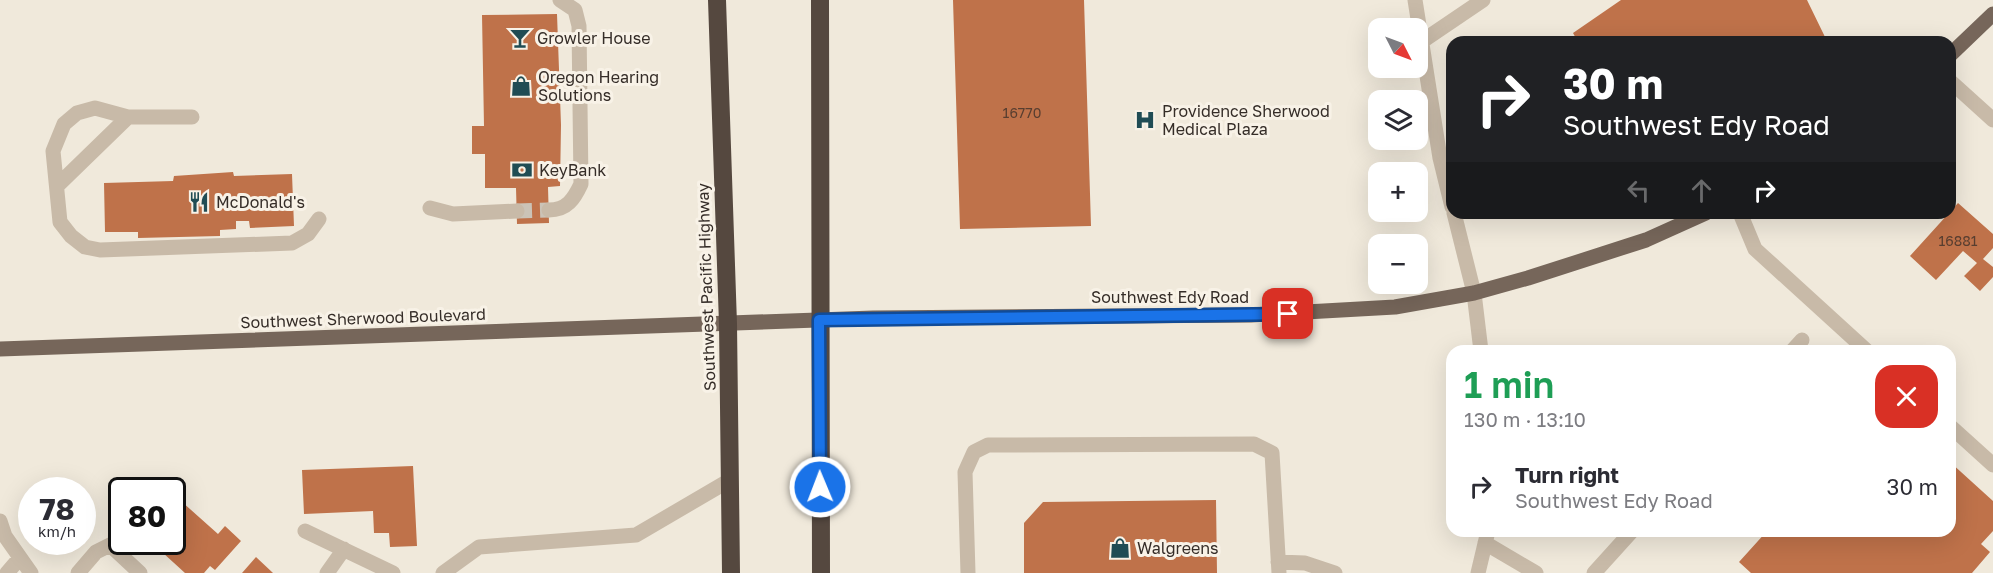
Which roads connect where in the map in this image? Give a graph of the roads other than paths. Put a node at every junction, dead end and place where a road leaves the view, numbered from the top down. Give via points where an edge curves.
1 (560, 0) edge
2 (717, 0) edge
3 (820, 0) edge
4 (1415, 0) edge
5 (1483, 0) edge
6 (1993, 14) edge
7 (1418, 18) edge
8 (1428, 37) edge
9 (1956, 49) edge
10 (1427, 78) edge
11 (1956, 86) edge
12 (128, 117) junction
13 (192, 117) dead end
14 (1993, 120) edge
15 (1446, 182) edge
16 (57, 186) junction
17 (430, 208) dead end
18 (549, 210) tunnel mouth
19 (517, 211) tunnel mouth
20 (319, 219) dead end
21 (1456, 219) edge
22 (1693, 219) edge
23 (1742, 219) edge
24 (1474, 293) junction
25 (819, 320) junction
26 (728, 324) junction
27 (1480, 345) edge
28 (1860, 345) edge
29 (0, 349) edge
30 (1956, 431) edge
31 (1993, 465) edge
32 (730, 480) junction
33 (0, 521) edge
34 (305, 531) dead end
35 (1487, 537) edge
36 (1627, 537) edge
37 (344, 549) junction
38 (19, 559) junction
39 (1278, 568) edge
40 (7, 573) edge
41 (31, 573) edge
42 (78, 573) edge
43 (140, 573) edge
44 (327, 573) edge
45 (393, 573) edge
46 (443, 573) edge
47 (731, 573) edge
48 (821, 573) edge
49 (968, 573) edge
50 (1335, 573) edge
51 (1478, 573) edge
52 (1536, 573) edge
53 (1594, 573) edge

1 - 18 street via 575,10 579,26 581,184 574,201
2 - 26 highway, Southwest Pacific Highway
3 - 25 highway
4 - 7 street
5 - 8 street
6 - 9 main road
10 - 15 street
11 - 14 street
12 - 13 street
12 - 16 street
12 - 16 street via 96,108 77,113 64,124 53,152
16 - 20 street via 60,222 85,247 100,250 292,243 308,234
17 - 19 street via 453,214
21 - 24 street
22 - 24 main road, Southwest Edy Road via 1597,257
23 - 28 street via 1755,249
24 - 25 main road, Southwest Edy Road via 1395,307 1306,313
24 - 27 street
25 - 26 main road, Southwest Edy Road
25 - 48 highway
26 - 29 main road, Southwest Sherwood Boulevard
26 - 32 highway, Southwest Pacific Highway
30 - 31 street
32 - 46 street via 636,535 479,547
32 - 47 highway, Southwest Pacific Highway
33 - 38 street
34 - 37 street
35 - 51 street
35 - 52 street
36 - 53 street
37 - 44 street
37 - 45 street
38 - 40 street
38 - 41 street
39 - 49 street via 1272,453 1254,444 988,445 974,452 966,472
39 - 50 street via 1305,563
42 - 43 street via 96,552 110,545

